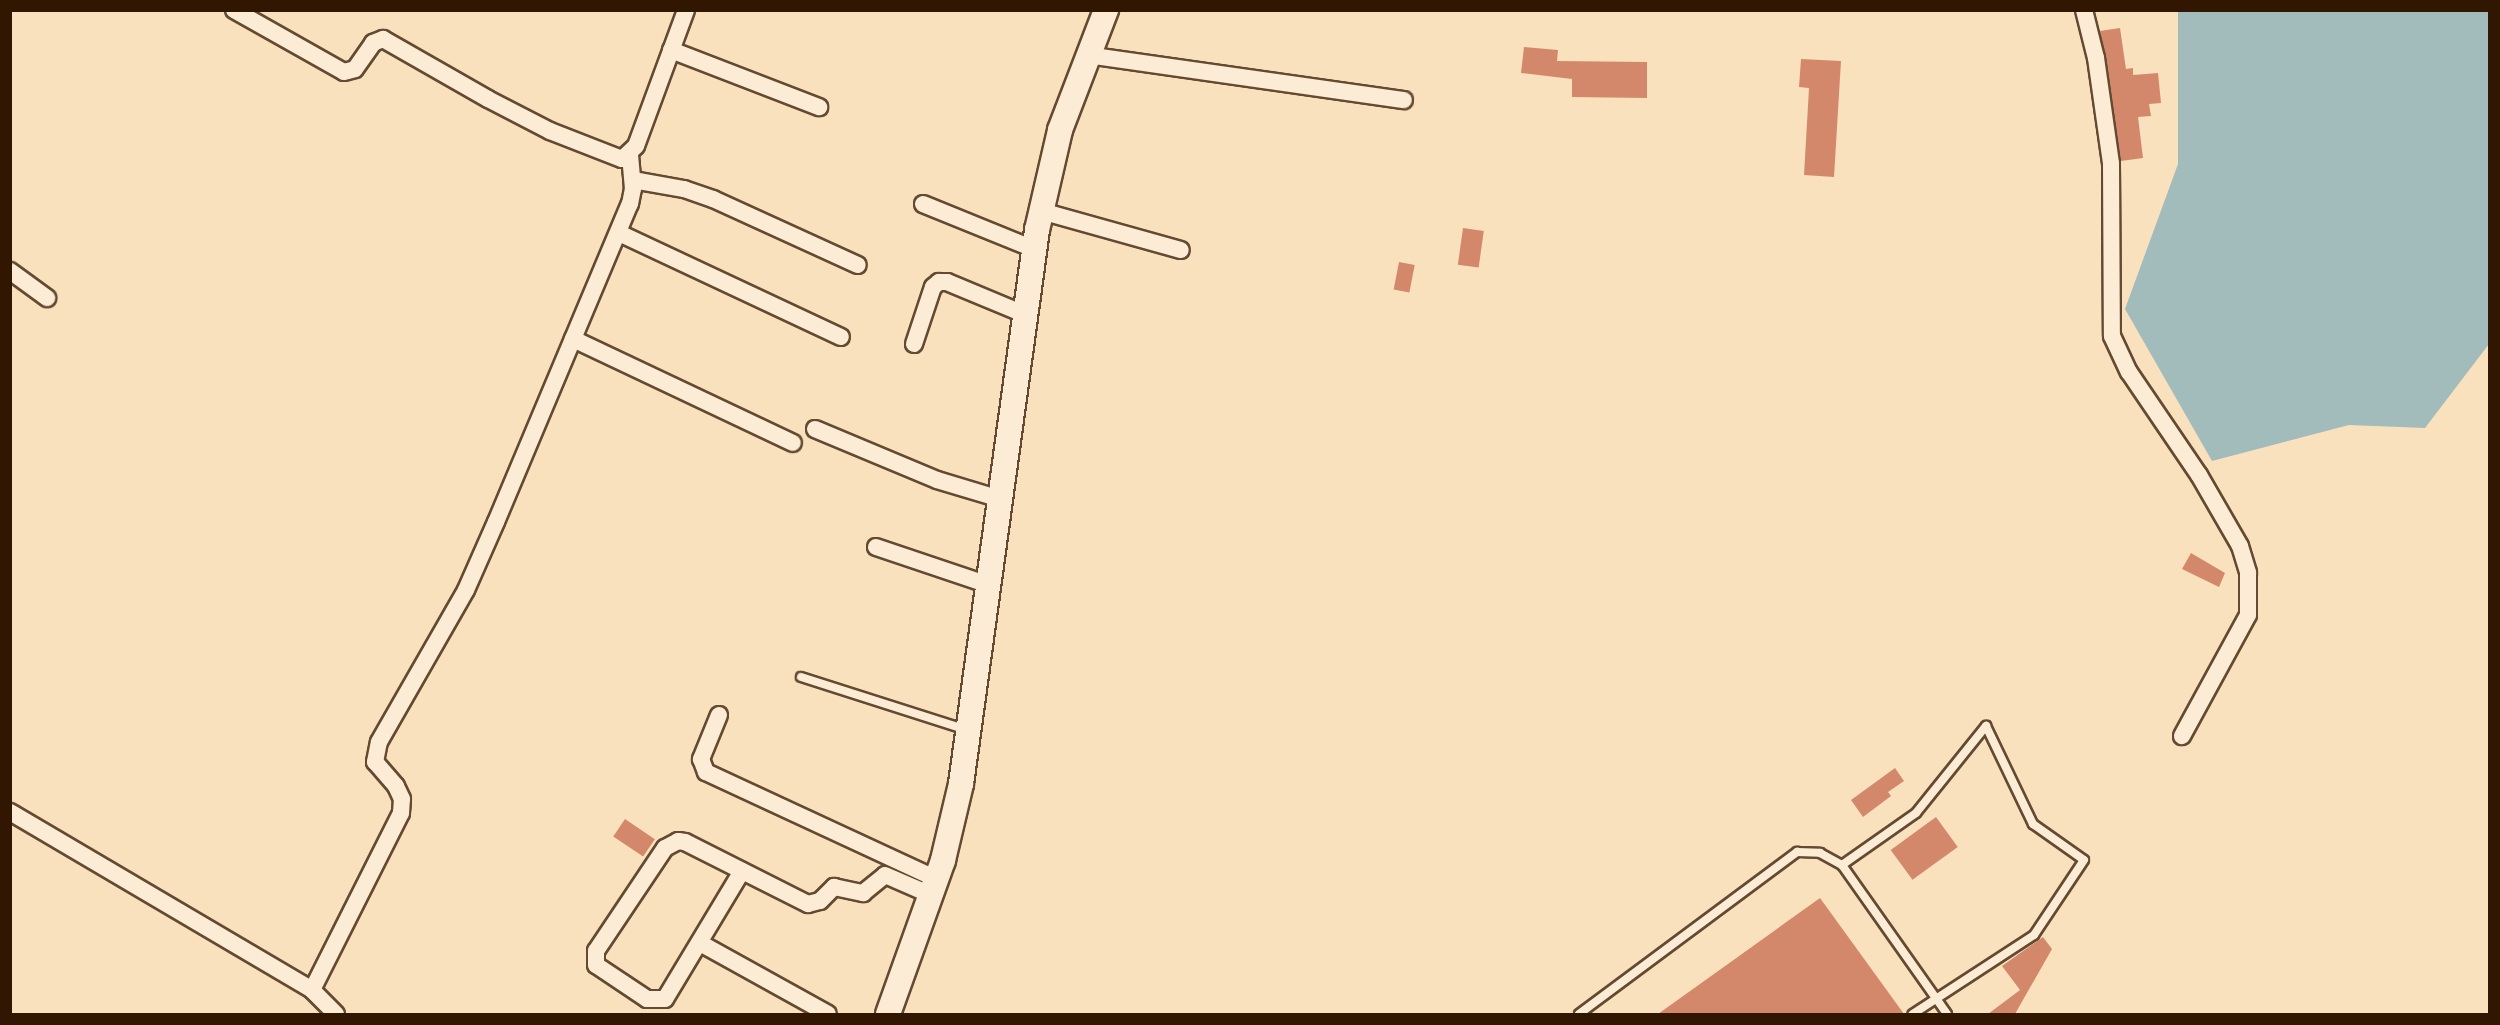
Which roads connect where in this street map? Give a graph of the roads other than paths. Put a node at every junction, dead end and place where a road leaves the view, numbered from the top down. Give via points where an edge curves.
1 (234, 10) edge
2 (686, 10) edge
3 (1106, 10) edge
4 (2084, 10) edge
5 (671, 50) junction
6 (1087, 55) junction
7 (1404, 100) dead end
8 (819, 106) dead end
9 (630, 155) junction
10 (633, 180) junction
11 (923, 204) dead end
12 (1041, 212) junction
13 (619, 233) junction
14 (1034, 249) junction
15 (1181, 250) dead end
16 (858, 265) dead end
17 (10, 271) edge
18 (47, 298) dead end
19 (1024, 314) junction
20 (841, 337) dead end
21 (573, 339) junction
22 (914, 344) dead end
23 (815, 429) dead end
24 (793, 443) dead end
25 (997, 498) junction
26 (876, 547) dead end
27 (986, 584) junction
28 (801, 677) dead end
29 (719, 715) dead end
30 (968, 731) junction
31 (2182, 736) dead end
32 (10, 812) edge
33 (1842, 865) junction
34 (742, 871) junction
35 (934, 887) junction
36 (700, 943) junction
37 (312, 990) junction
38 (1935, 998) junction
39 (336, 1014) edge
40 (828, 1014) edge
41 (888, 1014) edge
42 (1579, 1014) edge
43 (1913, 1014) edge
44 (1947, 1014) edge

1 - 9 street via 344,72 355,69 372,43 383,39 550,130 614,158
2 - 5 street
3 - 6 street
4 - 31 street via 2096,58 2110,164 2112,336 2128,372 2199,475 2240,546 2248,573 2248,615
5 - 8 street
5 - 9 street
6 - 7 street
6 - 12 street via 1060,130
9 - 10 street
10 - 13 street via 630,204
10 - 16 street via 684,189 713,199
11 - 14 street
12 - 14 street
12 - 15 street
13 - 20 street
13 - 21 street
14 - 19 street
17 - 18 street
19 - 22 street via 939,282 933,287
19 - 25 street
21 - 24 street
21 - 37 street via 466,590 379,742 375,762 396,786 402,813
23 - 25 street via 937,480
25 - 27 street
26 - 27 street
27 - 30 street
28 - 30 lane
29 - 35 street via 701,759 706,772
30 - 35 street via 961,784
32 - 37 street
33 - 38 lane
33 - 38 lane via 1916,813 1986,726 2034,824 2084,860 2034,935
33 - 42 lane via 1820,853 1797,852
34 - 35 street via 808,904 820,902 834,887 863,893 885,875
34 - 36 street
34 - 36 street via 685,842 670,843 594,958 602,970 656,1002 671,992
35 - 41 street
36 - 40 street
37 - 39 street
38 - 43 lane
38 - 44 lane

